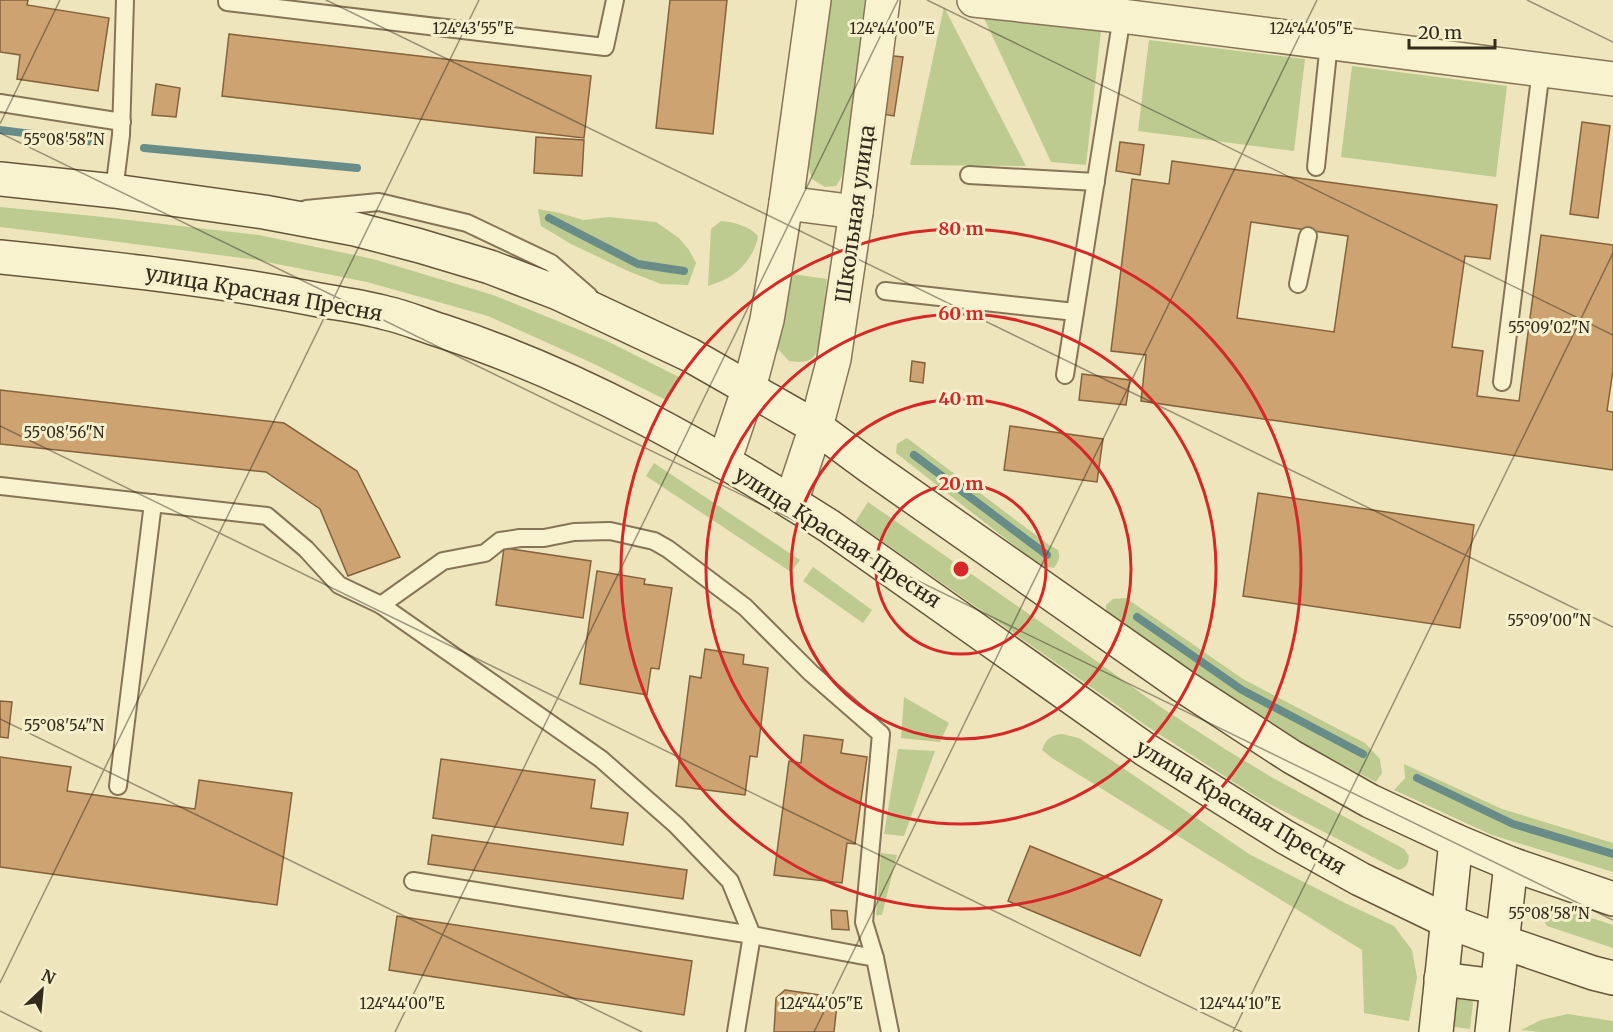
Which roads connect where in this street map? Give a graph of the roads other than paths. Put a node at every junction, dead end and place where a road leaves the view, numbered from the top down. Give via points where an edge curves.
1 (125, 0) edge
2 (227, 0) edge
3 (615, 0) edge
4 (814, 0) edge
5 (883, 0) edge
6 (974, 0) edge
7 (1122, 16) junction
8 (1329, 43) junction
9 (1541, 70) junction
10 (1613, 79) edge
11 (0, 103) edge
12 (122, 122) junction
13 (1316, 167) dead end
14 (969, 176) dead end
15 (0, 179) edge
16 (1096, 182) junction
17 (114, 191) junction
18 (786, 203) junction
19 (856, 212) junction
20 (1308, 236) dead end
21 (0, 257) edge
22 (1298, 284) dead end
23 (885, 291) dead end
24 (1075, 312) junction
25 (1065, 375) dead end
26 (1502, 382) dead end
27 (749, 388) junction
28 (816, 427) junction
29 (724, 462) junction
30 (0, 486) edge
31 (791, 502) junction
32 (153, 503) junction
33 (381, 605) junction
34 (118, 786) dead end
35 (1456, 841) junction
36 (1511, 864) junction
37 (413, 881) dead end
38 (1613, 899) edge
39 (1446, 921) junction
40 (752, 935) junction
41 (1503, 942) junction
42 (875, 958) junction
43 (1613, 978) edge
44 (1441, 979) junction
45 (1497, 986) junction
46 (736, 1032) edge
47 (890, 1032) edge
48 (1436, 1032) edge
49 (1492, 1032) edge

1 - 12 lane
2 - 3 lane via 605,47
4 - 18 street
5 - 19 street, Школьная улица
6 - 7 street
7 - 8 street
7 - 16 lane
8 - 9 street
8 - 13 lane
9 - 10 street
9 - 26 lane
11 - 12 lane
12 - 17 lane
14 - 16 lane
15 - 17 street
16 - 24 lane
17 - 27 street via 356,228 490,267 558,292
18 - 19 street
18 - 27 street via 767,320
19 - 28 street, Школьная улица via 834,359
20 - 22 lane
21 - 29 street, улица Красная Пресня via 256,287 387,313 478,342 568,379
23 - 24 lane
24 - 25 lane
27 - 28 street
27 - 29 street
28 - 31 street, Школьная улица
28 - 35 street via 1183,686 1292,757 1370,801
29 - 31 street, улица Красная Пресня
30 - 32 lane
31 - 39 street, улица Красная Пресня via 1203,787 1360,879
32 - 33 lane via 267,516 306,549 339,585
32 - 34 lane
33 - 40 lane via 601,759 676,825 730,881
33 - 42 lane via 443,561 485,553 500,541 610,531 654,541 668,549 745,607 811,673 881,734 864,922
35 - 36 street
35 - 39 street
36 - 38 street
36 - 41 street
37 - 40 lane
39 - 41 street, улица Красная Пресня
39 - 44 street
40 - 42 lane
40 - 46 lane
41 - 43 street, улица Красная Пресня
41 - 45 street
42 - 47 lane
44 - 45 street
44 - 48 street
45 - 49 street

